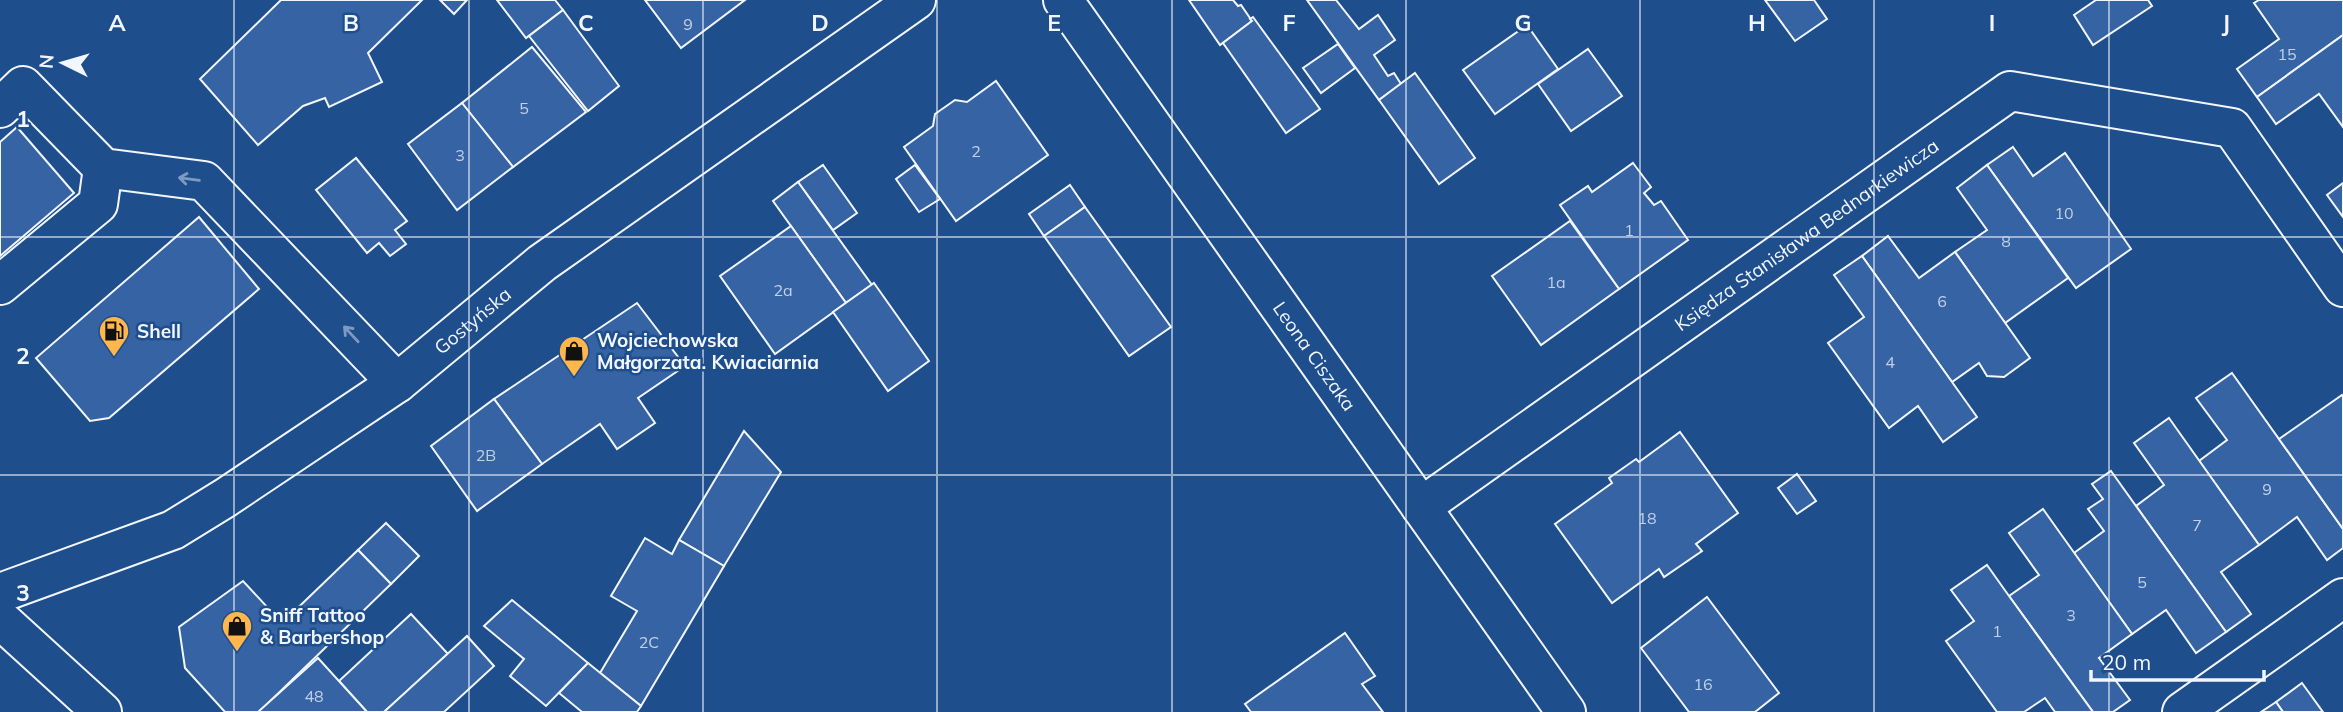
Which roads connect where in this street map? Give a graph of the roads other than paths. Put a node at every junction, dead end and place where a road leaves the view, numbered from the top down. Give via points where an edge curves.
1 (916, 0) edge
2 (1063, 0) edge
3 (0, 108) edge
4 (103, 168) junction
5 (0, 285) edge
6 (2343, 287) edge
7 (397, 383) junction
8 (1421, 507) junction
9 (0, 593) edge
10 (2343, 598) edge
11 (0, 619) edge
12 (102, 712) edge
13 (1566, 712) edge
14 (2182, 712) edge

1 - 7 street, Gostyńska via 542,263
2 - 8 street, Leona Ciszaka
3 - 4 street via 23,86
4 - 5 street via 98,204
7 -> 4 street via 204,181
6 - 8 street, Księdza Stanisława Bednarkiewicza via 2232,128 2010,91
7 - 9 street, Gostyńska via 173,530
8 - 13 street, Leona Ciszaka
10 - 14 street
11 - 12 street

